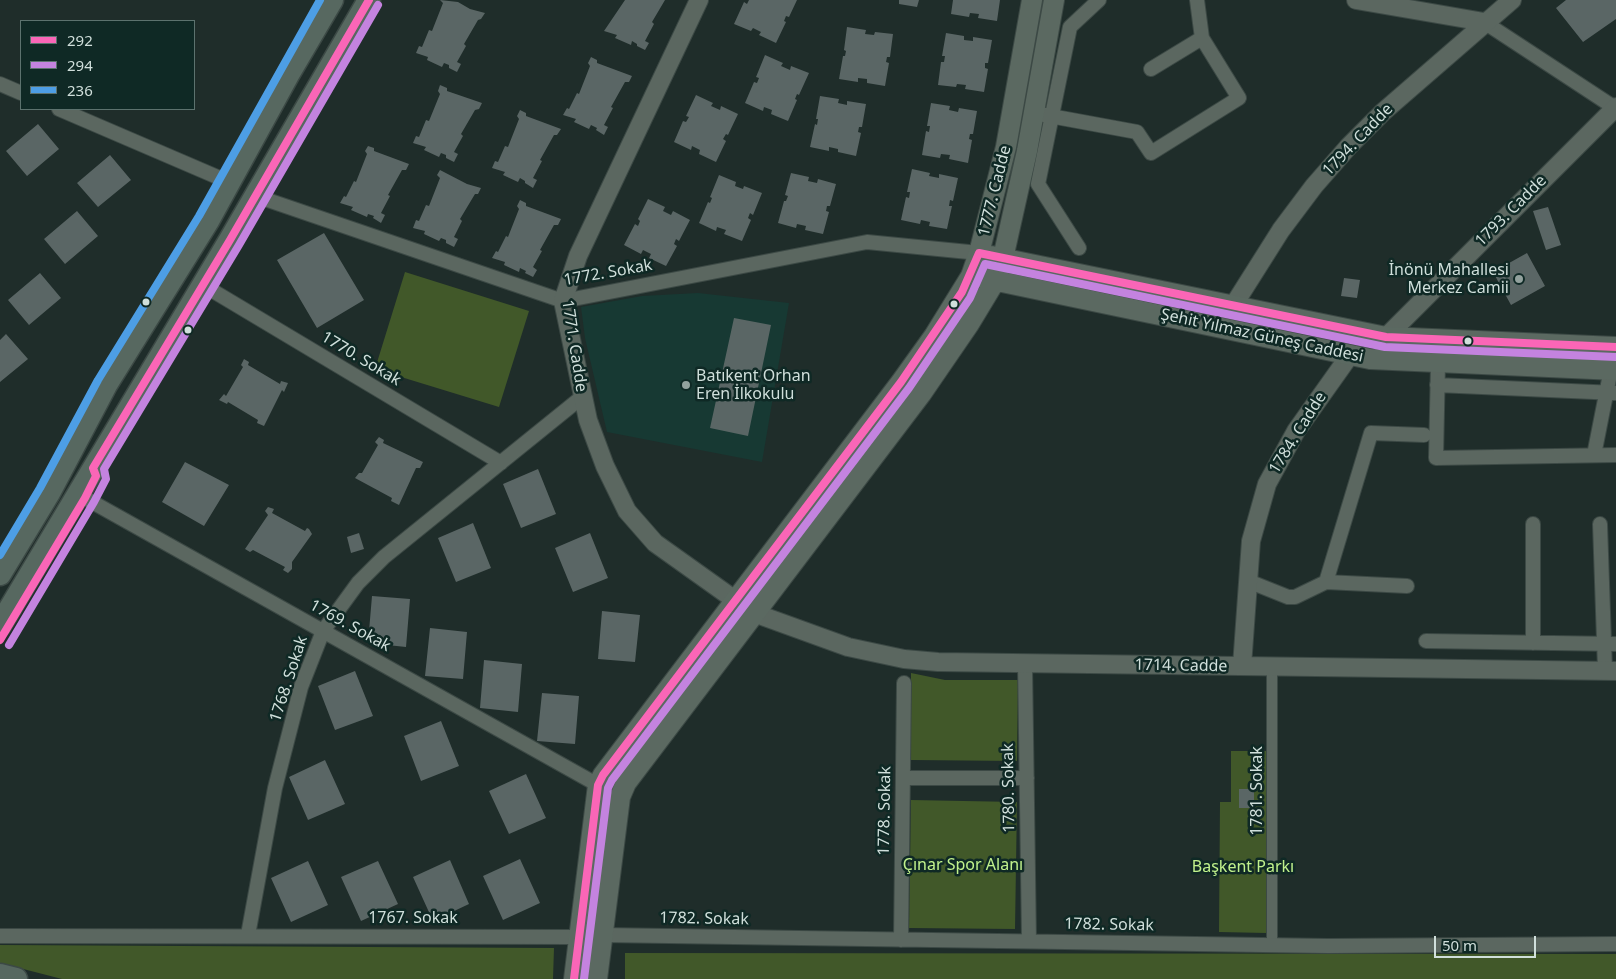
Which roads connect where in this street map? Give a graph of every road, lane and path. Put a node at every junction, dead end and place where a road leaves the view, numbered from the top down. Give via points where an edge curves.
1 (332, 0) edge
2 (369, 0) edge
3 (699, 0) edge
4 (1032, 0) edge
5 (1054, 0) edge
6 (1099, 0) edge
7 (1197, 0) edge
8 (1356, 0) edge
9 (1512, 0) edge
10 (1484, 22) junction
11 (1202, 38) junction
12 (1151, 69) dead end
13 (0, 84) edge
14 (20, 93) edge
15 (1616, 108) edge
16 (60, 110) edge
17 (1043, 115) junction
18 (229, 182) junction
19 (256, 196) junction
20 (1079, 248) dead end
21 (979, 254) junction
22 (1003, 258) junction
23 (971, 276) junction
24 (994, 281) junction
25 (203, 285) junction
26 (563, 301) junction
27 (1234, 306) junction
28 (1229, 330) junction
29 (1386, 336) junction
30 (1616, 347) edge
31 (1350, 355) junction
32 (1438, 363) junction
33 (1613, 370) edge
34 (1437, 385) junction
35 (1611, 392) edge
36 (582, 397) junction
37 (90, 415) junction
38 (1424, 435) dead end
39 (1616, 455) edge
40 (1594, 456) junction
41 (501, 463) junction
42 (93, 468) junction
43 (86, 498) junction
44 (1533, 524) dead end
45 (1600, 524) dead end
46 (0, 545) edge
47 (0, 574) edge
48 (1248, 581) junction
49 (1326, 582) junction
50 (1407, 586) dead end
51 (735, 600) junction
52 (754, 614) junction
53 (0, 625) edge
54 (323, 631) junction
55 (0, 640) edge
56 (1426, 641) dead end
57 (1533, 643) junction
58 (1610, 644) edge
59 (1025, 664) junction
60 (1242, 666) junction
61 (1272, 667) junction
62 (1610, 670) edge
63 (904, 683) dead end
64 (903, 778) junction
65 (1027, 778) junction
66 (598, 785) junction
67 (248, 935) junction
68 (602, 935) junction
69 (0, 936) edge
70 (579, 937) junction
71 (901, 940) junction
72 (1029, 942) junction
73 (1616, 944) edge
74 (1272, 945) junction
75 (0, 975) edge
76 (16, 979) edge
77 (574, 979) edge
78 (597, 979) edge

1 - 18 main road
2 - 19 main road
3 - 26 street, 1771. Cadde via 578,256
4 - 21 main road, 1777. Cadde via 1006,147
5 - 17 main road, 1777. Cadde
6 - 17 street via 1070,27
7 - 11 street
8 - 10 street
9 - 10 street, 1794. Cadde
10 - 15 street
10 - 27 street, 1794. Cadde via 1383,112 1314,186 1281,230
11 - 12 street
11 - 17 street via 1239,98 1150,153 1137,132
13 - 14 street
15 - 29 street, 1793. Cadde
16 - 18 street
17 - 20 street via 1038,184
17 - 22 main road, 1777. Cadde
18 - 37 main road
19 - 25 main road
19 - 26 street, 1772. Sokak
21 - 22 main road, Şehit Yılmaz Güneş Caddesi
21 - 23 main road, 1777. Cadde
21 - 26 street, 1772. Sokak via 867,242
22 - 24 main road, 1777. Cadde
22 - 27 main road, Şehit Yılmaz Güneş Caddesi
23 - 24 main road, Şehit Yılmaz Güneş Caddesi
23 - 51 main road, 1777. Cadde via 901,382
24 - 28 main road, Şehit Yılmaz Güneş Caddesi
24 - 52 main road, 1777. Cadde via 921,394
25 - 41 street, 1770. Sokak
25 - 42 main road
26 - 36 street, 1771. Cadde
27 - 28 main road
27 - 29 main road, Şehit Yılmaz Güneş Caddesi
28 - 31 main road, Şehit Yılmaz Güneş Caddesi
29 - 30 main road, Şehit Yılmaz Güneş Caddesi
31 - 32 main road, Şehit Yılmaz Güneş Caddesi
31 - 48 street, 1784. Cadde via 1296,431 1267,484 1251,541
32 - 33 main road, Şehit Yılmaz Güneş Caddesi
32 - 34 street
33 - 35 street
34 - 35 street
34 - 40 street via 1436,458
35 - 40 street
36 - 41 street, 1768. Sokak
36 - 51 street, 1771. Cadde via 605,466 631,517 655,543
37 - 46 main road via 58,446
37 - 47 main road
38 - 49 street via 1371,433
39 - 40 street
41 - 54 street, 1768. Sokak via 384,557 358,583
42 - 43 main road via 96,476
42 - 53 main road
43 - 54 street, 1769. Sokak
43 - 55 main road
44 - 57 street
45 - 58 street
48 - 49 street via 1288,597 1296,597
48 - 60 street, 1784. Cadde
49 - 50 street
51 - 52 main road
51 - 66 main road, 1777. Cadde
52 - 59 street, 1714. Cadde via 848,647 895,658
52 - 68 main road, 1777. Cadde via 622,789
54 - 66 street, 1769. Sokak
54 - 67 street, 1768. Sokak via 301,687 275,788
56 - 57 street
57 - 58 street
58 - 62 street
59 - 60 street, 1714. Cadde
59 - 65 street, 1780. Sokak
60 - 61 street, 1714. Cadde
61 - 62 street, 1714. Cadde
61 - 74 street, 1781. Sokak
63 - 64 street, 1778. Sokak
64 - 65 street
64 - 71 street, 1778. Sokak
65 - 72 street, 1780. Sokak
66 - 70 main road, 1777. Cadde
67 - 69 street, 1767. Sokak
67 - 70 street, 1767. Sokak
68 - 71 street, 1782. Sokak
68 - 78 main road, 1777. Cadde
70 - 77 main road, 1777. Cadde
71 - 72 street, 1782. Sokak
72 - 74 street, 1782. Sokak
73 - 74 street, 1782. Sokak
75 - 76 main road

